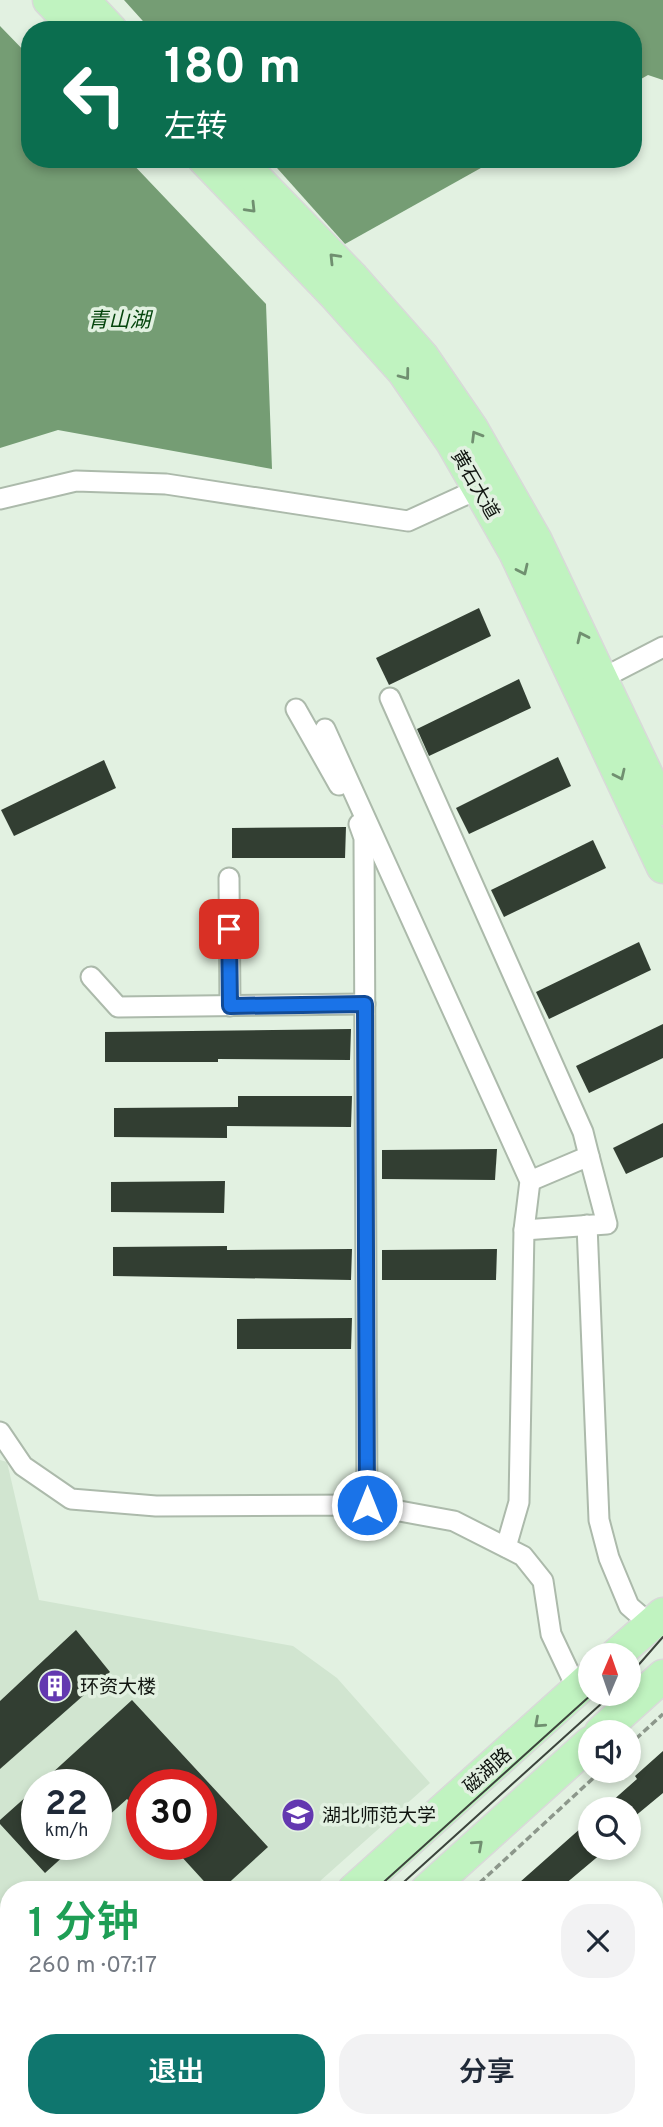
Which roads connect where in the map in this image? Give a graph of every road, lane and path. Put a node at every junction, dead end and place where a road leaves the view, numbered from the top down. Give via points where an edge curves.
1 (49, 0) edge
2 (83, 0) edge
3 (69, 21) edge
4 (103, 21) edge
5 (213, 168) edge
6 (246, 168) edge
7 (489, 483) junction
8 (0, 499) edge
9 (663, 647) edge
10 (601, 678) junction
11 (390, 698) dead end
12 (296, 709) dead end
13 (325, 729) dead end
14 (663, 809) edge
15 (663, 867) edge
16 (229, 878) dead end
17 (91, 977) dead end
18 (365, 1004) junction
19 (230, 1006) junction
20 (589, 1156) junction
21 (530, 1181) junction
22 (587, 1225) junction
23 (524, 1230) junction
24 (0, 1432) edge
25 (367, 1505) junction
26 (506, 1547) junction
27 (657, 1619) edge
28 (630, 1643) edge
29 (578, 1674) edge
30 (663, 1676) edge
31 (578, 1688) edge
32 (663, 1714) edge
33 (614, 1720) edge
34 (641, 1734) edge
35 (578, 1754) edge
36 (588, 1783) edge
37 (364, 1881) edge
38 (437, 1881) edge
39 (482, 1881) edge

1 - 3 main road
2 - 4 main road
5 -> 7 main road, 黄石大道 via 403,371 452,442
7 -> 6 main road, 黄石大道 via 472,429 422,356
7 - 8 street via 408,521 166,484 76,481
10 -> 7 main road, 黄石大道 via 536,541
7 -> 15 main road, 黄石大道 via 515,552
9 - 10 street
10 - 14 main road, 黄石大道
11 - 20 street via 583,1132
12 - 18 street via 364,838
13 - 21 street
16 - 19 street
17 - 19 street via 118,1007
18 - 19 street
18 - 25 street
20 - 21 street
20 - 22 street via 607,1224
21 - 23 street
22 - 23 street
22 - 27 street via 598,1520 628,1606
23 - 26 street via 519,1502
24 - 25 street via 23,1466 71,1499 156,1506
25 - 26 street via 454,1521
26 - 29 street via 523,1556 543,1581 551,1634
27 - 28 main road
30 - 33 main road
31 -> 37 main road, 磁湖路
32 - 34 path
38 -> 35 main road
36 - 39 path

